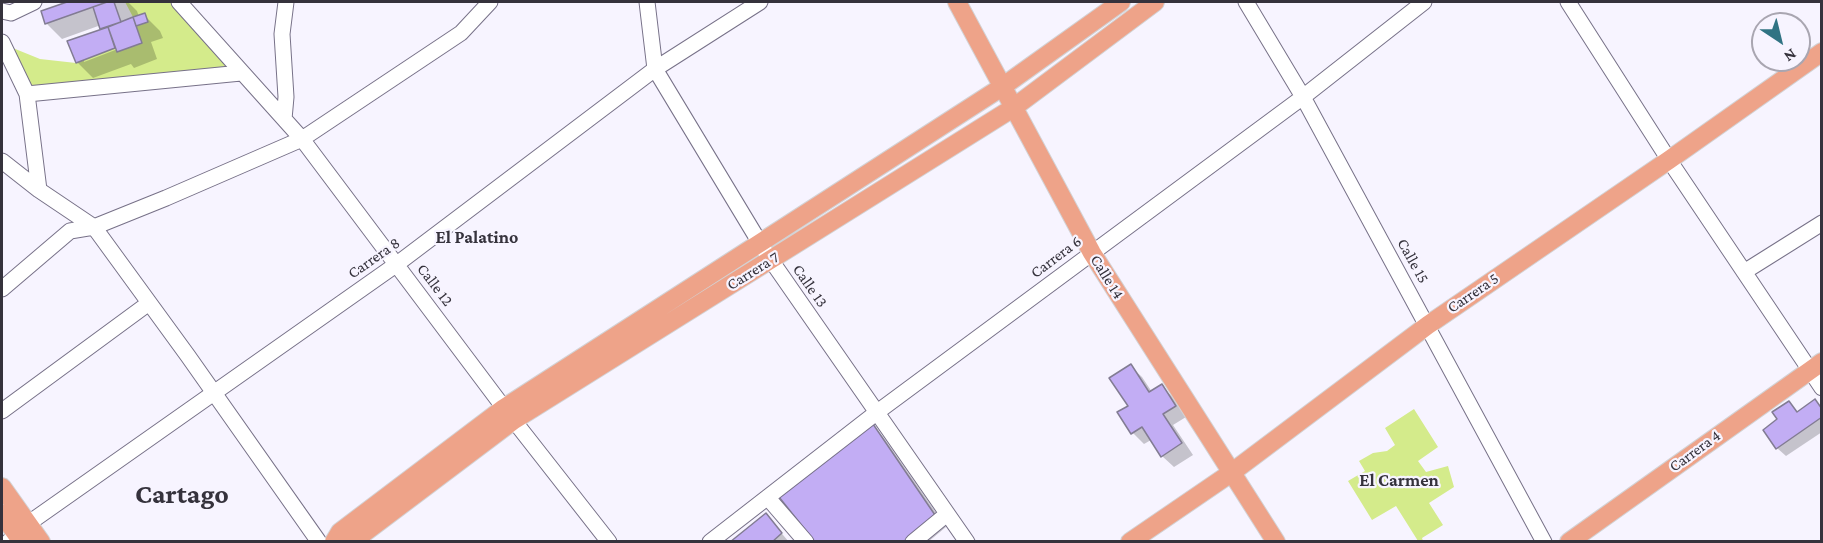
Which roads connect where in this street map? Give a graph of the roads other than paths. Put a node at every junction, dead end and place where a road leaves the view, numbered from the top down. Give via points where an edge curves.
1 (34, 2) edge
2 (179, 2) edge
3 (286, 2) edge
4 (490, 2) edge
5 (646, 2) edge
6 (760, 2) edge
7 (957, 2) edge
8 (1121, 2) edge
9 (1155, 2) edge
10 (1246, 2) edge
11 (1424, 2) edge
12 (1568, 2) edge
13 (6, 12) edge
14 (2, 42) edge
15 (1821, 52) edge
16 (655, 69) junction
17 (241, 73) junction
18 (1002, 87) junction
19 (27, 94) junction
20 (1303, 97) junction
21 (1014, 108) junction
22 (284, 119) junction
23 (302, 139) junction
24 (1669, 160) junction
25 (2, 161) edge
26 (39, 190) junction
27 (1821, 224) edge
28 (94, 227) junction
29 (760, 243) junction
30 (1092, 253) junction
31 (771, 260) junction
32 (397, 264) junction
33 (1744, 272) junction
34 (2, 289) edge
35 (148, 303) junction
36 (1428, 325) junction
37 (1816, 366) edge
38 (1821, 388) edge
39 (214, 392) junction
40 (2, 411) edge
41 (876, 413) junction
42 (509, 414) junction
43 (1231, 473) junction
44 (2, 488) edge
45 (768, 498) junction
46 (2, 514) edge
47 (947, 514) junction
48 (19, 535) edge
49 (41, 542) edge
50 (319, 542) edge
51 (334, 542) edge
52 (352, 542) edge
53 (609, 542) edge
54 (710, 542) edge
55 (806, 542) edge
56 (913, 542) edge
57 (967, 542) edge
58 (1130, 542) edge
59 (1276, 542) edge
60 (1544, 542) edge
61 (1569, 542) edge

1 - 13 street
2 - 17 street, Calle 12
3 - 22 street via 282,34
4 - 23 street via 461,33
5 - 16 street, Calle 13
6 - 16 street, Carrera 8
7 - 18 main road, Calle 14
8 - 18 main road, Carrera 7
9 - 21 main road, Carrera 7
10 - 20 street, Calle 15
11 - 20 street, Carrera 6
12 - 24 street
14 - 19 street
15 - 24 main road, Carrera 5
16 - 29 street, Calle 13
16 - 32 street, Carrera 8
17 - 19 street
17 - 22 street, Calle 12
18 - 21 main road, Calle 14
18 - 29 main road, Carrera 7
19 - 26 street
20 - 30 street, Carrera 6
20 - 36 street, Calle 15
21 - 30 main road, Calle 14
21 - 31 main road, Carrera 7
22 - 23 street, Calle 12
23 - 28 street
23 - 32 street, Calle 12
24 - 33 street
24 - 36 main road, Carrera 5
25 - 26 street
26 - 28 street
27 - 33 street
28 - 34 street via 70,231
28 - 35 street
29 - 31 street, Calle 13
29 - 42 main road, Carrera 7
30 - 41 street, Carrera 6
30 - 43 main road, Calle 14
31 - 41 street, Calle 13
31 - 42 main road, Carrera 7
32 - 39 street, Carrera 8
32 - 42 street, Calle 12
33 - 37 street
35 - 39 street
35 - 40 street
36 - 43 main road, Carrera 5
36 - 60 street, Calle 15
37 - 38 street
37 - 61 main road, Carrera 4
39 - 48 street, Carrera 8
39 - 50 street
41 - 45 street, Carrera 6
41 - 47 street, Calle 13
42 - 51 main road, Carrera 7 via 340,532
42 - 52 main road, Carrera 7
42 - 53 street, Calle 12
43 - 58 main road, Carrera 5
43 - 59 main road, Calle 14
44 - 48 main road
45 - 54 street, Carrera 6
45 - 55 street
46 - 48 main road
47 - 56 street
47 - 57 street, Calle 13
48 - 49 main road

